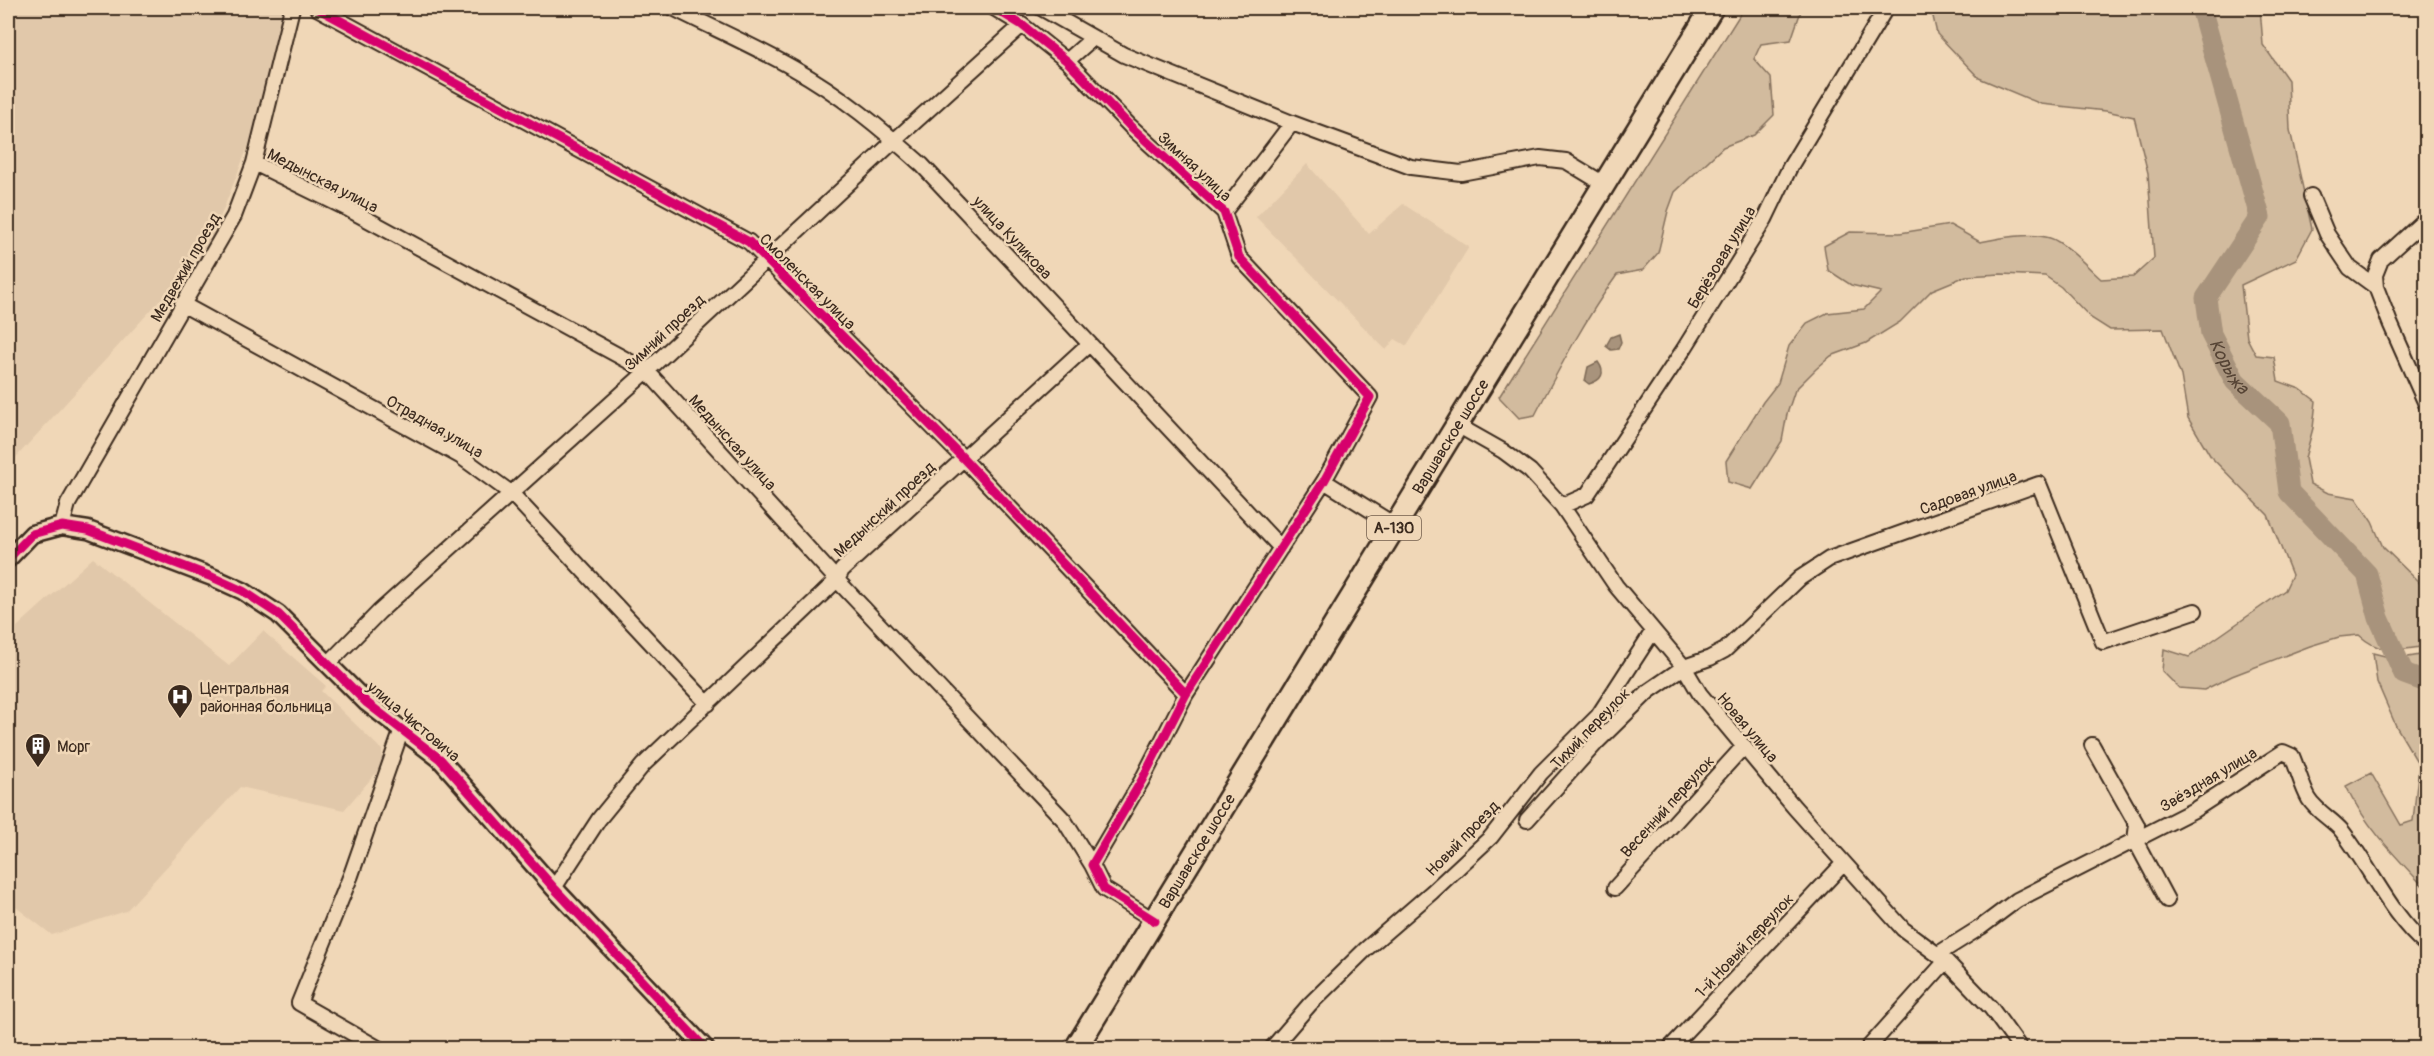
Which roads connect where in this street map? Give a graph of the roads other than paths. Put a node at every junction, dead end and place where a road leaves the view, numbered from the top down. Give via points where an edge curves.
1 (292, 8) edge
2 (317, 8) edge
3 (673, 8) edge
4 (994, 8) edge
5 (1041, 8) edge
6 (1712, 8) edge
7 (1886, 8) edge
8 (1022, 25) junction
9 (1093, 38) junction
10 (1067, 60) junction
11 (1292, 123) junction
12 (895, 140) junction
13 (254, 163) junction
14 (1604, 184) junction
15 (2311, 196) dead end
16 (1224, 212) junction
17 (2427, 219) edge
18 (767, 259) junction
19 (2376, 287) junction
20 (182, 304) junction
21 (1089, 344) junction
22 (647, 371) junction
23 (2427, 404) edge
24 (1457, 425) junction
25 (963, 459) junction
26 (1324, 481) junction
27 (511, 493) junction
28 (1562, 506) junction
29 (62, 526) junction
30 (1396, 526) junction
31 (1281, 548) junction
32 (8, 559) edge
33 (837, 580) junction
34 (2195, 610) dead end
35 (1653, 631) junction
36 (328, 663) junction
37 (1684, 667) junction
38 (1186, 694) junction
39 (708, 704) junction
40 (402, 729) junction
41 (2092, 746) dead end
42 (1744, 747) junction
43 (1527, 820) dead end
44 (2135, 840) junction
45 (1843, 864) junction
46 (1092, 865) junction
47 (554, 888) junction
48 (1615, 888) dead end
49 (2167, 900) dead end
50 (1155, 921) junction
51 (2427, 945) edge
52 (1942, 957) junction
53 (378, 1048) edge
54 (705, 1048) edge
55 (1076, 1048) edge
56 (1272, 1048) edge
57 (1670, 1048) edge
58 (1868, 1048) edge
59 (2020, 1048) edge

1 - 13 street, Медвежий проезд
2 - 18 street, Смоленская улица via 748,242
3 - 12 street, улица Куликова via 794,68 867,116
4 - 8 street, Зимняя улица
5 - 9 street
6 - 14 main road, Варшавское шоссе / А-130
7 - 28 street, Берёзовая улица via 1790,167 1765,219 1684,349 1587,495
8 - 10 street, Зимняя улица
8 - 12 street, Зимний проезд
9 - 10 street
9 - 11 street via 1124,55
10 - 16 street, Зимняя улица via 1130,126
11 - 14 street via 1411,167 1461,173 1540,158 1566,161
11 - 16 street
12 - 18 street, Зимний проезд
12 - 21 street, улица Куликова
13 - 20 street, Медвежий проезд via 234,216
13 - 22 street, Медынская улица via 350,210
14 - 24 main road, Варшавское шоссе / А-130
15 - 19 street via 2327,234 2350,268
16 - 26 street, Зимняя улица via 1239,257 1370,397
17 - 19 street via 2381,260 2375,275
18 - 22 street, Зимний проезд
18 - 25 street, Смоленская улица
19 - 23 street
20 - 27 street, Отрадная улица via 460,456
20 - 29 street, Медвежий проезд via 68,504
21 - 25 street, Медынский проезд
21 - 31 street, улица Куликова
22 - 27 street, Зимний проезд
22 - 33 street, Медынская улица
24 - 28 street, Новая улица via 1530,471
24 - 30 main road, Варшавское шоссе / А-130
25 - 33 street, Медынский проезд via 842,570
25 - 38 street, Смоленская улица
26 - 30 street
26 - 31 street
27 - 36 street, Зимний проезд
27 - 39 street, Отрадная улица
28 - 35 street, Новая улица via 1616,586
29 - 32 street, улица Чистовича via 32,534
29 - 36 street, улица Чистовича via 88,530 243,591 278,614
30 - 50 main road, Варшавское шоссе / А-130
31 - 38 street
33 - 39 street, Медынский проезд
33 - 46 street, Медынская улица via 1064,819
34 - 37 street, Садовая улица via 2103,642 2039,484 1821,563 1800,578 1731,645
35 - 37 street, Новая улица
35 - 56 street, Новый проезд via 1598,716 1541,773 1491,837 1366,948
36 - 40 street, улица Чистовича via 367,703
37 - 42 street, Новая улица via 1700,694
37 - 43 street, Тихий переулок via 1622,716
38 - 46 street
39 - 47 street, Медынский проезд via 643,765 599,819
40 - 47 street, улица Чистовича via 440,759
40 - 53 street via 351,874 299,1003
41 - 44 street via 2137,825
42 - 45 street, Новая улица
42 - 48 street, Весенний переулок
44 - 49 street
44 - 51 street, Звёздная улица via 2194,810 2283,752 2292,756 2309,800 2341,830 2397,914
44 - 52 street, Звёздная улица via 2017,900
45 - 52 street, Новая улица via 1903,929
45 - 57 street, 1-й Новый переулок
46 - 50 street, Медынская улица via 1104,889
47 - 54 street, улица Чистовича
50 - 55 main road, Варшавское шоссе / А-130
52 - 58 street, Звёздная улица
52 - 59 street, Новая улица via 1991,1008

